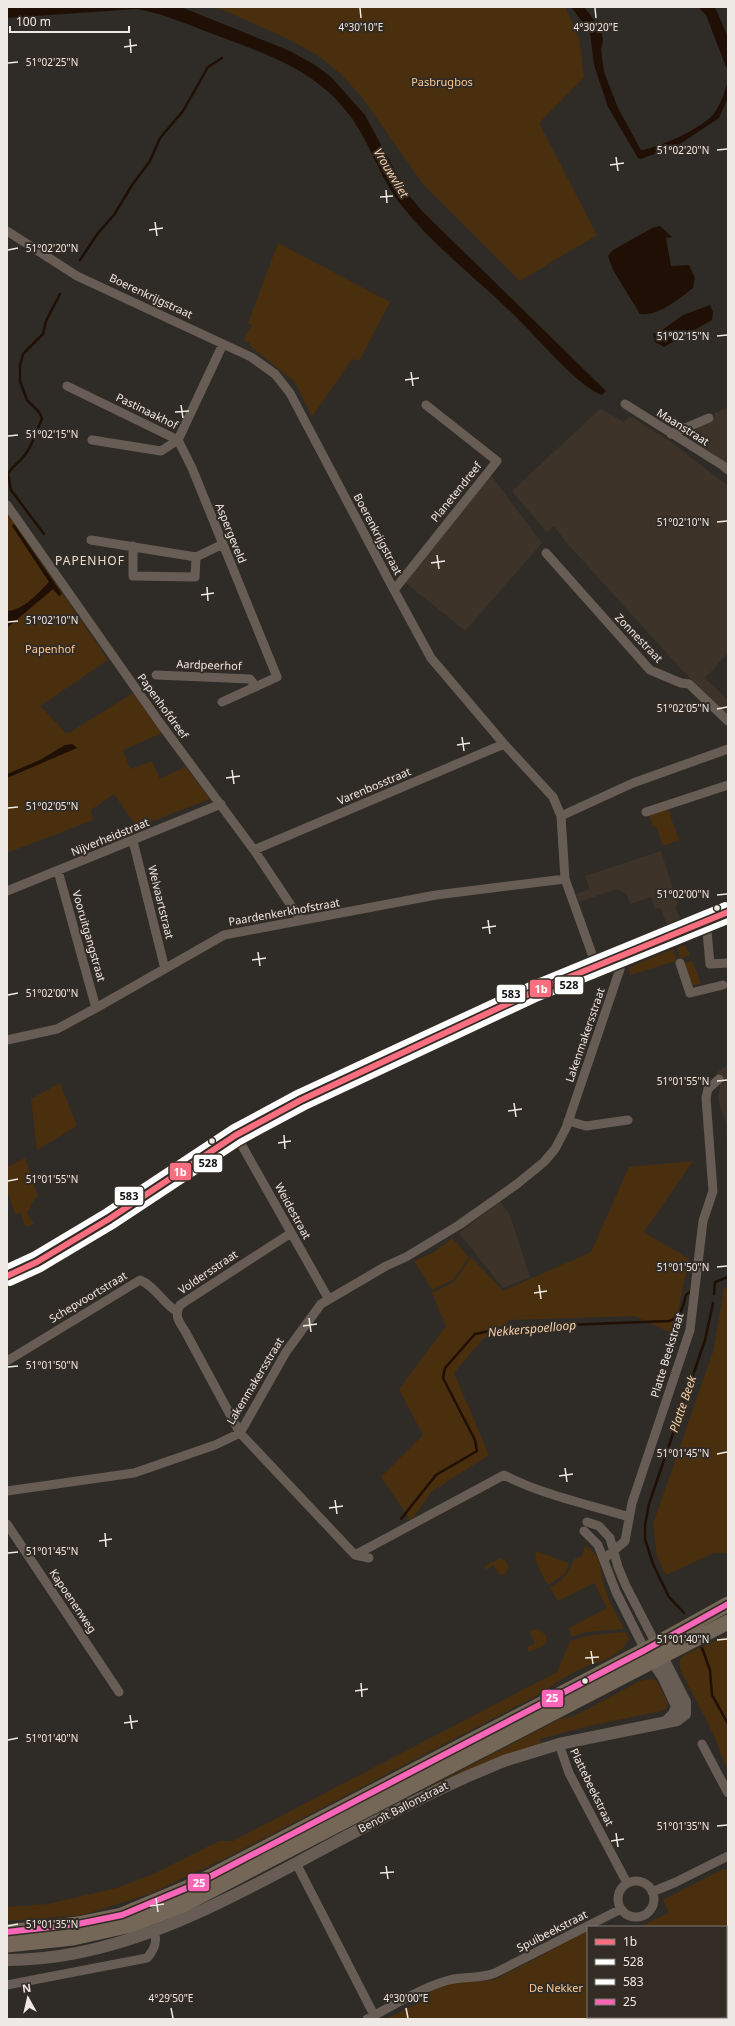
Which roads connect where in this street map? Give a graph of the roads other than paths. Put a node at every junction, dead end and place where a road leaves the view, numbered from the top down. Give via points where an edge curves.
1 (8, 233) edge
2 (223, 344) junction
3 (67, 386) dead end
4 (625, 404) dead end
5 (426, 405) dead end
6 (709, 418) dead end
7 (671, 434) junction
8 (92, 440) dead end
9 (178, 440) junction
10 (728, 470) edge
11 (7, 505) edge
12 (91, 540) dead end
13 (223, 544) junction
14 (133, 546) junction
15 (546, 553) dead end
16 (196, 557) junction
17 (394, 590) junction
18 (156, 675) dead end
19 (256, 687) junction
20 (222, 702) dead end
21 (728, 721) edge
22 (504, 744) junction
23 (728, 749) edge
24 (728, 785) edge
25 (221, 804) junction
26 (646, 812) dead end
27 (561, 816) junction
28 (133, 841) junction
29 (254, 850) junction
30 (58, 871) junction
31 (565, 879) junction
32 (7, 891) edge
33 (728, 912) edge
34 (300, 920) junction
35 (706, 920) junction
36 (618, 957) junction
37 (680, 963) dead end
38 (728, 963) edge
39 (596, 965) junction
40 (165, 968) junction
41 (723, 985) dead end
42 (96, 1008) junction
43 (7, 1040) edge
44 (719, 1079) dead end
45 (628, 1120) dead end
46 (568, 1121) junction
47 (236, 1135) junction
48 (291, 1233) junction
49 (7, 1276) edge
50 (328, 1298) junction
51 (176, 1311) junction
52 (7, 1361) edge
53 (240, 1433) junction
54 (7, 1491) edge
55 (628, 1517) junction
56 (7, 1524) edge
57 (614, 1551) junction
58 (355, 1555) junction
59 (369, 1558) dead end
60 (604, 1559) junction
61 (728, 1604) edge
62 (728, 1622) edge
63 (654, 1652) junction
64 (119, 1692) dead end
65 (559, 1744) junction
66 (702, 1744) dead end
67 (728, 1793) edge
68 (728, 1856) edge
69 (296, 1863) junction
70 (627, 1883) junction
71 (652, 1892) junction
72 (621, 1909) junction
73 (588, 1926) edge
74 (587, 1927) edge
75 (7, 1932) edge
76 (154, 1932) junction
77 (7, 1945) edge
78 (7, 1960) edge
79 (7, 1985) edge
80 (371, 2017) edge

1 - 2 street, Boerenkrijgstraat via 77,276
2 - 9 street
2 - 17 street, Boerenkrijgstraat via 251,357 275,374 290,393
3 - 9 street, Pastinaakhof
4 - 7 street, Maanstraat
5 - 17 street, Planetendreef via 497,461
6 - 7 street
7 - 10 street, Maanstraat
8 - 9 street, Pastinaakhof via 161,451
9 - 13 street, Aspergeveld
11 - 25 street, Papenhofdreef via 160,723
12 - 14 street
13 - 16 street
13 - 19 street, Aspergeveld via 277,677
14 - 16 street
14 - 16 street via 133,576 195,577
15 - 21 street, Zonnestraat via 650,670 688,684
17 - 22 street, Boerenkrijgstraat via 431,658
18 - 19 street, Aardpeerhof via 250,679
19 - 20 street, Aspergeveld
22 - 27 street, Boerenkrijgstraat via 553,797
22 - 29 street, Varenbosstraat
23 - 27 street via 633,783
24 - 26 street
25 - 28 street, Nijverheidstraat
25 - 29 street, Papenhofdreef
27 - 31 street, Boerenkrijgstraat
28 - 30 street, Nijverheidstraat
28 - 40 street, Welvaartstraat
29 - 34 street, Papenhofdreef
30 - 32 street, Nijverheidstraat
30 - 42 street, Vooruitgangstraat
31 - 34 street, Paardenkerkhofstraat via 436,895
31 - 39 street, Boerenkrijgstraat
33 - 35 main road
34 - 40 street, Paardenkerkhofstraat via 224,935
35 - 36 main road
35 - 38 street via 710,964
36 - 39 main road
36 - 46 street, Lakenmakersstraat via 620,969
37 - 41 street via 690,993
39 - 47 main road via 301,1100
40 - 42 street, Paardenkerkhofstraat
42 - 43 street, Paardenkerkhofstraat via 57,1029
44 - 55 street, Platte Beekstraat via 708,1089 706,1098 713,1191 703,1221 690,1330
45 - 46 street via 586,1126
46 - 50 street, Lakenmakersstraat via 555,1149 544,1162 517,1184 406,1258 386,1266
47 - 48 street, Weidestraat
47 - 49 main road via 109,1219
48 - 50 street, Weidestraat
48 - 51 street, Voldersstraat via 180,1305
50 - 53 street, Lakenmakersstraat via 286,1352
51 - 52 street, Schepvoortstraat via 168,1306 149,1284 140,1280
51 - 53 street, Voldersstraat via 177,1319 186,1331
53 - 54 street, Lakenmakersstraat via 216,1445 134,1473
53 - 58 street, Voldersstraat
55 - 57 street, Platte Beekstraat via 625,1541
55 - 58 street via 504,1475
56 - 64 street, Kapoenenweg
57 - 60 street, Platte Beekstraat
57 - 60 street via 605,1530 599,1526 585,1526
57 - 63 street
58 - 59 street
60 - 63 street via 616,1592
61 - 63 main road
62 - 63 main road
63 - 65 street, Benoît Ballonstraat via 686,1708 682,1717
63 - 75 main road via 196,1884 122,1915 78,1924
63 - 77 main road via 181,1906 131,1925 73,1938
65 - 69 street, Benoît Ballonstraat via 504,1761 441,1788
65 - 70 street, Plattebeekstraat via 569,1773
66 - 67 street
68 - 71 street
69 - 76 street, Benoît Ballonstraat via 226,1900
69 - 80 street
70 - 71 street via 644,1883
70 - 72 street via 619,1893
71 - 72 street via 654,1901 644,1914 630,1916
72 - 73 street, Spuibeekstraat
74 - 80 street, Spuibeekstraat via 495,1974 450,1980 431,1986
76 - 78 street, Benoît Ballonstraat via 71,1954
76 - 79 street via 154,1950 147,1958

